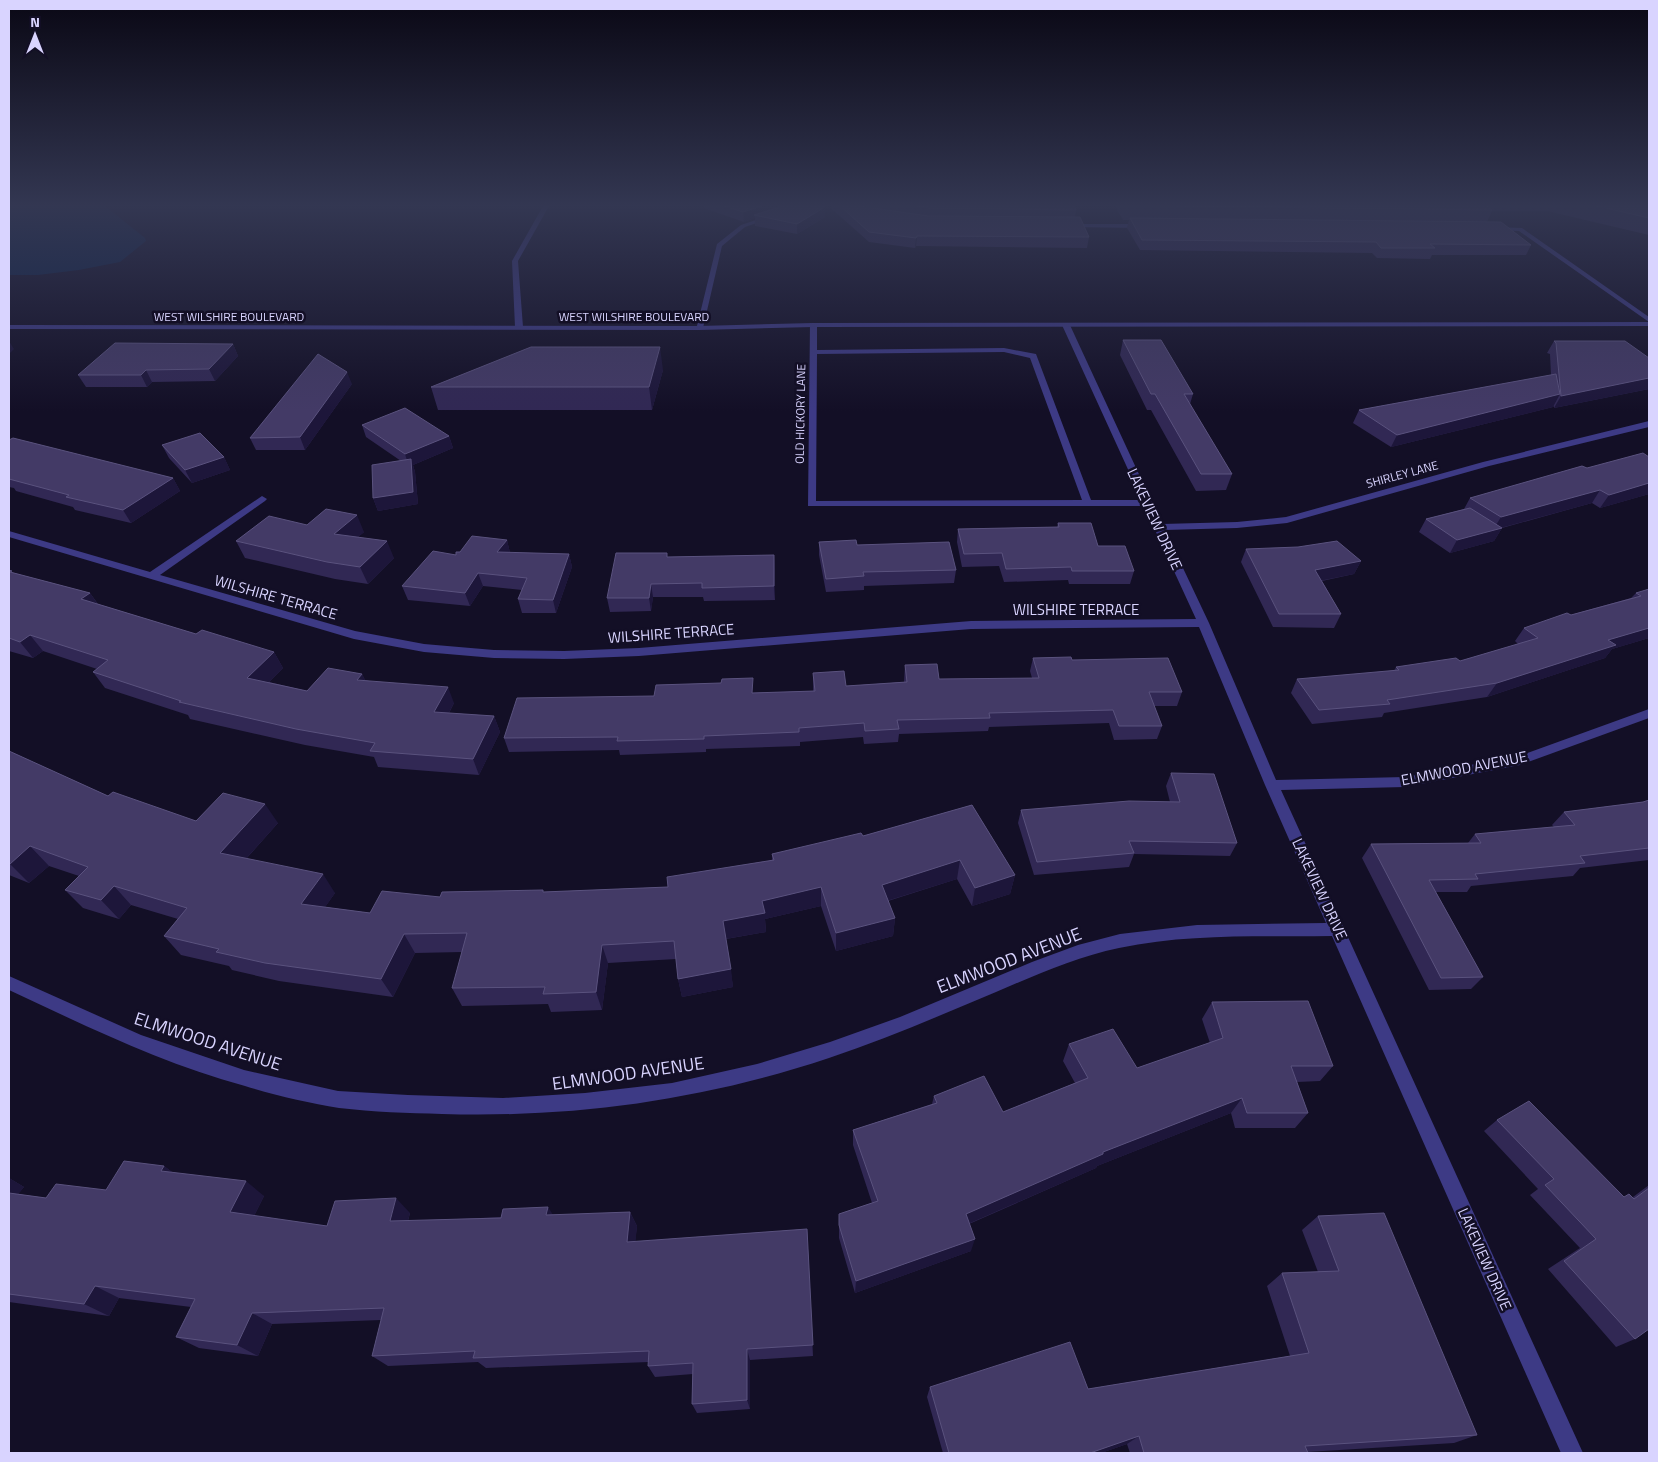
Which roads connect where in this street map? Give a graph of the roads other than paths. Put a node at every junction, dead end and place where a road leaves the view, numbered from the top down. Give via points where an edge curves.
1 (516, 274) edge
2 (712, 274) edge
3 (1584, 274) edge
4 (1649, 320) edge
5 (1649, 324) edge
6 (813, 325) junction
7 (1066, 325) junction
8 (9, 327) edge
9 (519, 327) junction
10 (699, 328) junction
11 (813, 352) junction
12 (1649, 424) edge
13 (262, 499) dead end
14 (1148, 503) junction
15 (1088, 504) junction
16 (1159, 527) junction
17 (9, 534) edge
18 (151, 576) junction
19 (1203, 623) junction
20 (1649, 713) edge
21 (1272, 785) junction
22 (1338, 929) junction
23 (9, 983) edge
24 (1572, 1453) edge

1 - 9 street
2 - 10 street
3 - 4 street
5 - 7 street, WEST WILSHIRE BOULEVARD
6 - 7 street, WEST WILSHIRE BOULEVARD
6 - 10 street, WEST WILSHIRE BOULEVARD
6 - 11 street, OLD HICKORY LANE
7 - 14 street, LAKEVIEW DRIVE
8 - 9 street, WEST WILSHIRE BOULEVARD
9 - 10 street, WEST WILSHIRE BOULEVARD
11 - 15 street via 1004,350 1033,356
11 - 15 street, OLD HICKORY LANE via 811,504
12 - 16 street, SHIRLEY LANE via 1486,464 1287,520
13 - 18 street
14 - 15 street
14 - 16 street, LAKEVIEW DRIVE
16 - 19 street, LAKEVIEW DRIVE
17 - 18 street, WILSHIRE TERRACE
18 - 19 street, WILSHIRE TERRACE via 354,635 424,648 494,654 639,652 971,626
19 - 21 street, LAKEVIEW DRIVE
20 - 21 street, ELMWOOD AVENUE via 1520,760 1405,782
21 - 22 street, LAKEVIEW DRIVE
22 - 23 street, ELMWOOD AVENUE via 1197,931 1120,942 1078,952 903,1023 757,1072 672,1091 585,1102 504,1107 338,1099 244,1078 138,1042
22 - 24 street, LAKEVIEW DRIVE

